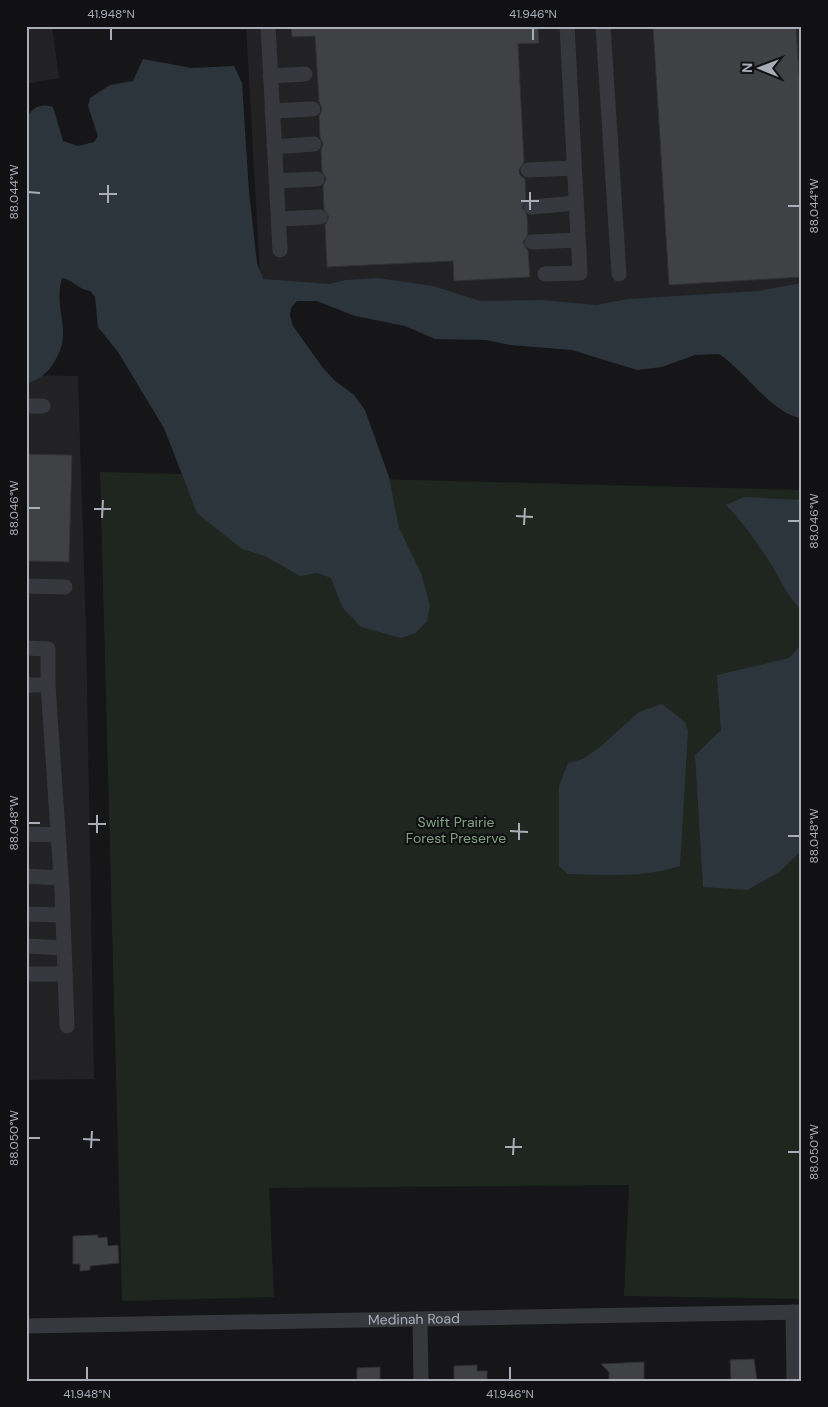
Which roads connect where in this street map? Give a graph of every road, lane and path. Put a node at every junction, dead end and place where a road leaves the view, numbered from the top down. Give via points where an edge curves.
1 (268, 26) edge
2 (567, 26) edge
3 (604, 26) edge
4 (305, 74) dead end
5 (270, 76) junction
6 (313, 109) dead end
7 (272, 111) junction
8 (314, 144) dead end
9 (274, 147) junction
10 (574, 168) junction
11 (528, 170) dead end
12 (317, 179) dead end
13 (276, 181) junction
14 (576, 203) junction
15 (531, 207) dead end
16 (320, 217) dead end
17 (278, 219) junction
18 (578, 240) junction
19 (532, 242) dead end
20 (280, 250) dead end
21 (546, 274) dead end
22 (619, 274) dead end
23 (26, 406) edge
24 (43, 406) dead end
25 (26, 586) edge
26 (64, 587) dead end
27 (26, 648) edge
28 (26, 685) edge
29 (48, 685) junction
30 (26, 834) edge
31 (58, 834) junction
32 (26, 876) edge
33 (61, 878) junction
34 (26, 914) edge
35 (63, 915) junction
36 (26, 946) edge
37 (64, 948) junction
38 (26, 974) edge
39 (65, 974) junction
40 (67, 1026) dead end
41 (797, 1312) edge
42 (420, 1320) junction
43 (26, 1326) edge
44 (421, 1381) edge
45 (794, 1381) edge

1 - 5 street
2 - 10 street
3 - 22 street
4 - 5 street
5 - 7 street
6 - 7 street
7 - 9 street
8 - 9 street
9 - 13 street
10 - 11 street
10 - 14 street
12 - 13 street
13 - 17 street
14 - 15 street
14 - 18 street
16 - 17 street
17 - 20 street
18 - 19 street
18 - 21 street via 580,273
23 - 24 street
25 - 26 street
27 - 29 street via 48,649
28 - 29 street
29 - 31 street
30 - 31 street
31 - 33 street
32 - 33 street
33 - 35 street
34 - 35 street
35 - 37 street
36 - 37 street
37 - 39 street
38 - 39 street
39 - 40 street
41 - 42 street, Medinah Road
41 - 45 street
42 - 43 street, Medinah Road
42 - 44 street

